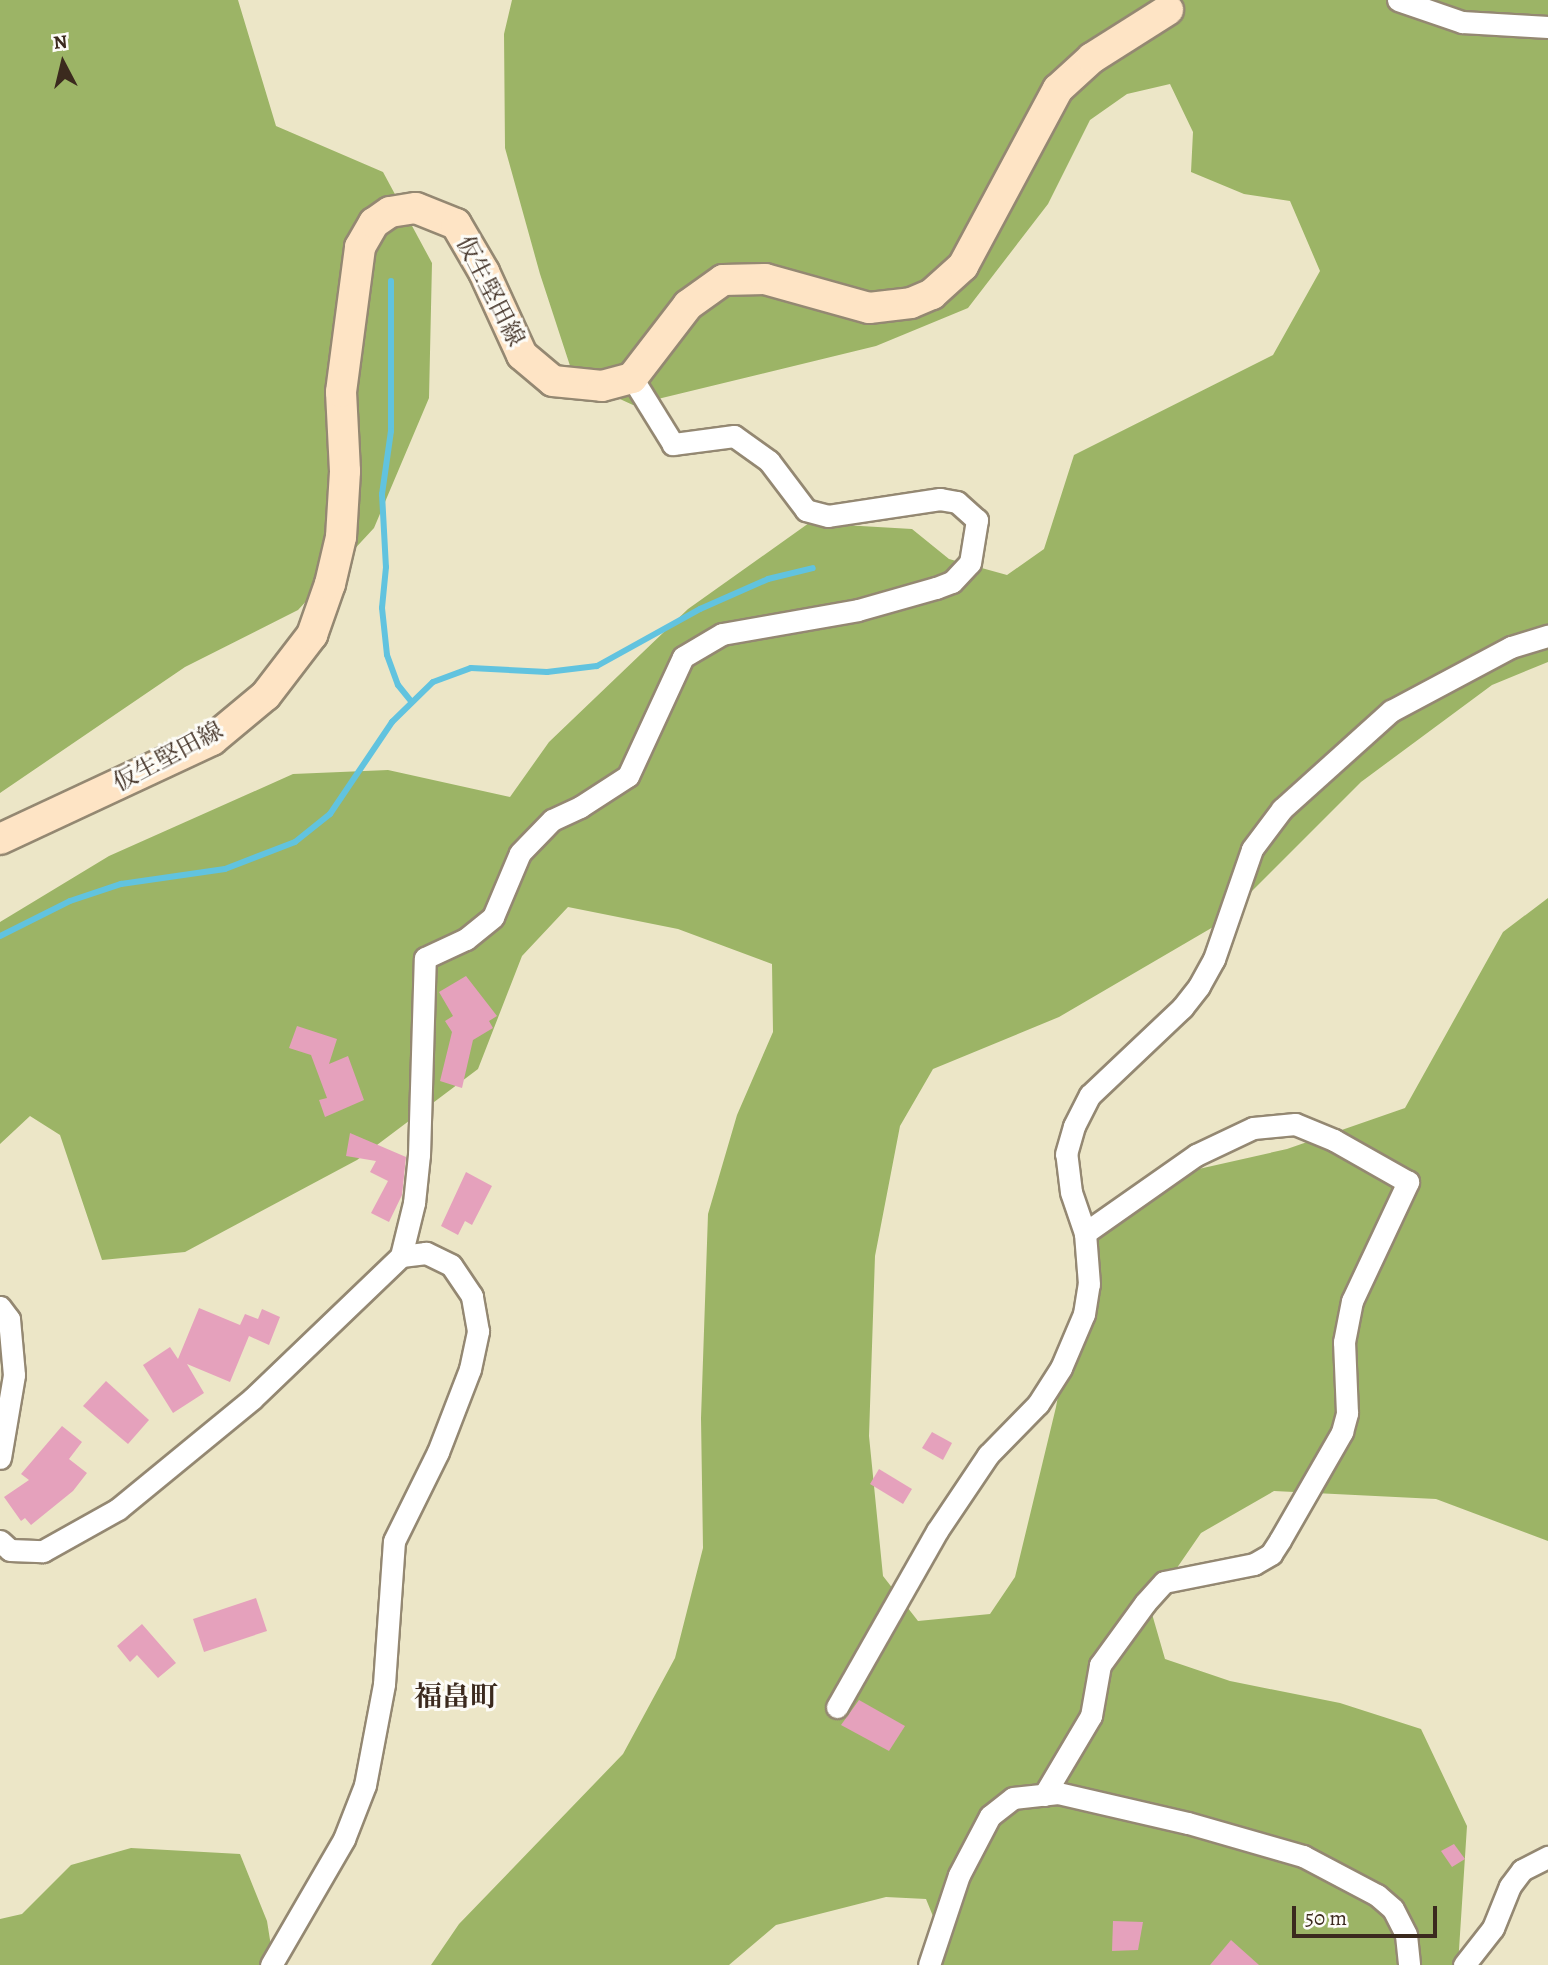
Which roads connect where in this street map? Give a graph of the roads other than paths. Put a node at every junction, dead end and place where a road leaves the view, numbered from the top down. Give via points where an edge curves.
1 (1398, 0) edge
2 (1168, 10) dead end
3 (1548, 27) edge
4 (632, 378) junction
5 (1548, 636) edge
6 (0, 839) edge
7 (1085, 1233) junction
8 (401, 1256) junction
9 (0, 1307) edge
10 (0, 1458) edge
11 (0, 1541) edge
12 (837, 1707) dead end
13 (1044, 1795) junction
14 (1548, 1857) edge
15 (271, 1965) edge
16 (929, 1965) edge
17 (1409, 1965) edge
18 (1464, 1965) edge

1 - 3 street via 1462,22
2 - 4 main road via 1092,58 1058,89 963,266 932,294 911,303 869,308 765,279 723,280 688,305
4 - 6 main road, 仮生堅田線 via 602,386 553,381 522,355 456,224 416,208 390,212 374,223 360,247 341,392 345,471 341,537 312,635 266,695 212,740
4 - 8 street via 673,444 734,436 769,461 806,510 828,516 940,499 957,502 977,520 976,544 970,563 952,582 858,610 722,634 684,657 628,776 552,820 520,853 493,917 466,939 425,958 419,1155
5 - 7 street via 1511,647 1391,711 1282,809 1252,849 1214,959 1199,986 1182,1008 1090,1095 1074,1126 1066,1154 1071,1192
7 - 12 street via 1088,1294 1061,1368 1038,1404 988,1455 944,1520
7 - 13 street via 1187,1161 1253,1128 1295,1124 1409,1182 1352,1301 1344,1342 1347,1413 1342,1432 1280,1540 1271,1554 1254,1564 1164,1582 1100,1665 1091,1716
8 - 11 street via 252,1399 118,1509 43,1552 10,1550
8 - 15 street via 426,1253 451,1265 472,1296 478,1331 470,1369 438,1452 394,1541 384,1684 365,1785 344,1839
9 - 10 street via 9,1319 14,1376
13 - 16 street via 1013,1798 990,1816 959,1875
13 - 17 street via 1101,1800 1303,1856 1377,1895 1393,1909 1406,1936
14 - 18 street via 1522,1870 1510,1886 1493,1928

